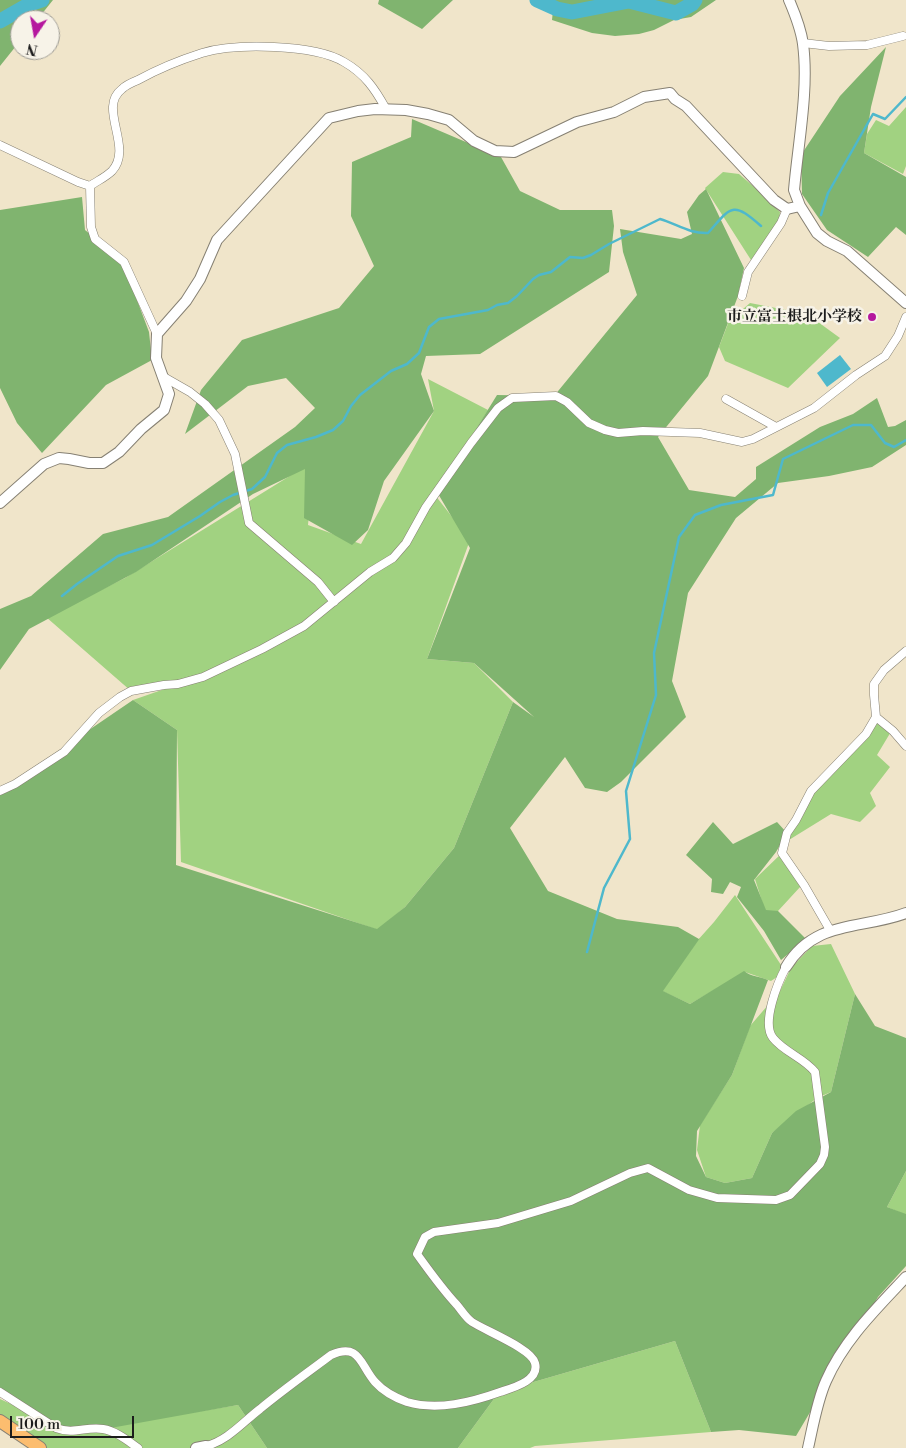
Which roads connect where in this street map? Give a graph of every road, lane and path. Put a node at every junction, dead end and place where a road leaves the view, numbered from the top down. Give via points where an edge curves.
1 (789, 0) edge
2 (904, 36) dead end
3 (803, 43) junction
4 (386, 109) junction
5 (0, 145) edge
6 (90, 186) junction
7 (800, 206) junction
8 (787, 209) junction
9 (742, 296) dead end
10 (906, 303) edge
11 (906, 317) edge
12 (157, 334) junction
13 (162, 376) junction
14 (726, 399) dead end
15 (776, 427) junction
16 (0, 503) edge
17 (334, 602) junction
18 (906, 651) edge
19 (876, 717) junction
20 (906, 746) edge
21 (0, 791) edge
22 (906, 913) edge
23 (830, 930) junction
24 (786, 967) joint
25 (906, 1277) edge
26 (0, 1392) edge
27 (0, 1421) edge
28 (202, 1447) edge
29 (40, 1448) edge
30 (138, 1448) edge
31 (808, 1448) edge

1 - 3 street
2 - 3 street via 867,45
3 - 7 street via 804,78 794,190
4 - 6 street via 372,86 355,70 322,52 230,48 202,53 153,72 122,89 113,98 120,153 112,170
4 - 8 street via 413,111 449,120 474,141 495,150 514,152 577,122 614,112 644,97 670,92 774,200
4 - 12 street via 329,118 217,240 200,279 186,301
5 - 6 street
6 - 12 street via 91,227 95,239 124,262
7 - 8 street
7 - 10 street via 817,233 847,251
8 - 9 street via 782,223 748,272
11 - 15 street via 885,356 814,408
12 - 13 street via 156,358
13 - 16 street via 169,394 164,410 119,452 103,463 59,458 44,464
13 - 17 street via 198,398 219,420 235,454 249,523 318,582
14 - 15 street
15 - 17 street via 742,442 700,433 618,432 589,423 556,396 512,398 498,408 470,443 393,558 370,572
17 - 21 street via 304,626 203,677 131,691 99,713 64,752
18 - 19 street via 884,670 874,684
19 - 20 street
19 - 23 street via 860,742 811,791 787,833 782,853
22 - 23 street
23 - 24 street via 809,942
24 - 28 street via 768,1020 769,1030 773,1038 815,1072 825,1148 820,1164 790,1195 776,1200 717,1198 689,1190 648,1168 571,1201 498,1223 434,1232 425,1237 417,1254 471,1321 531,1357 535,1363 532,1376 522,1384 476,1400 422,1405 386,1392 355,1353 339,1352 216,1444
25 - 31 street via 856,1332 839,1356 825,1382
26 - 30 street via 64,1431 105,1429
27 - 29 highway

